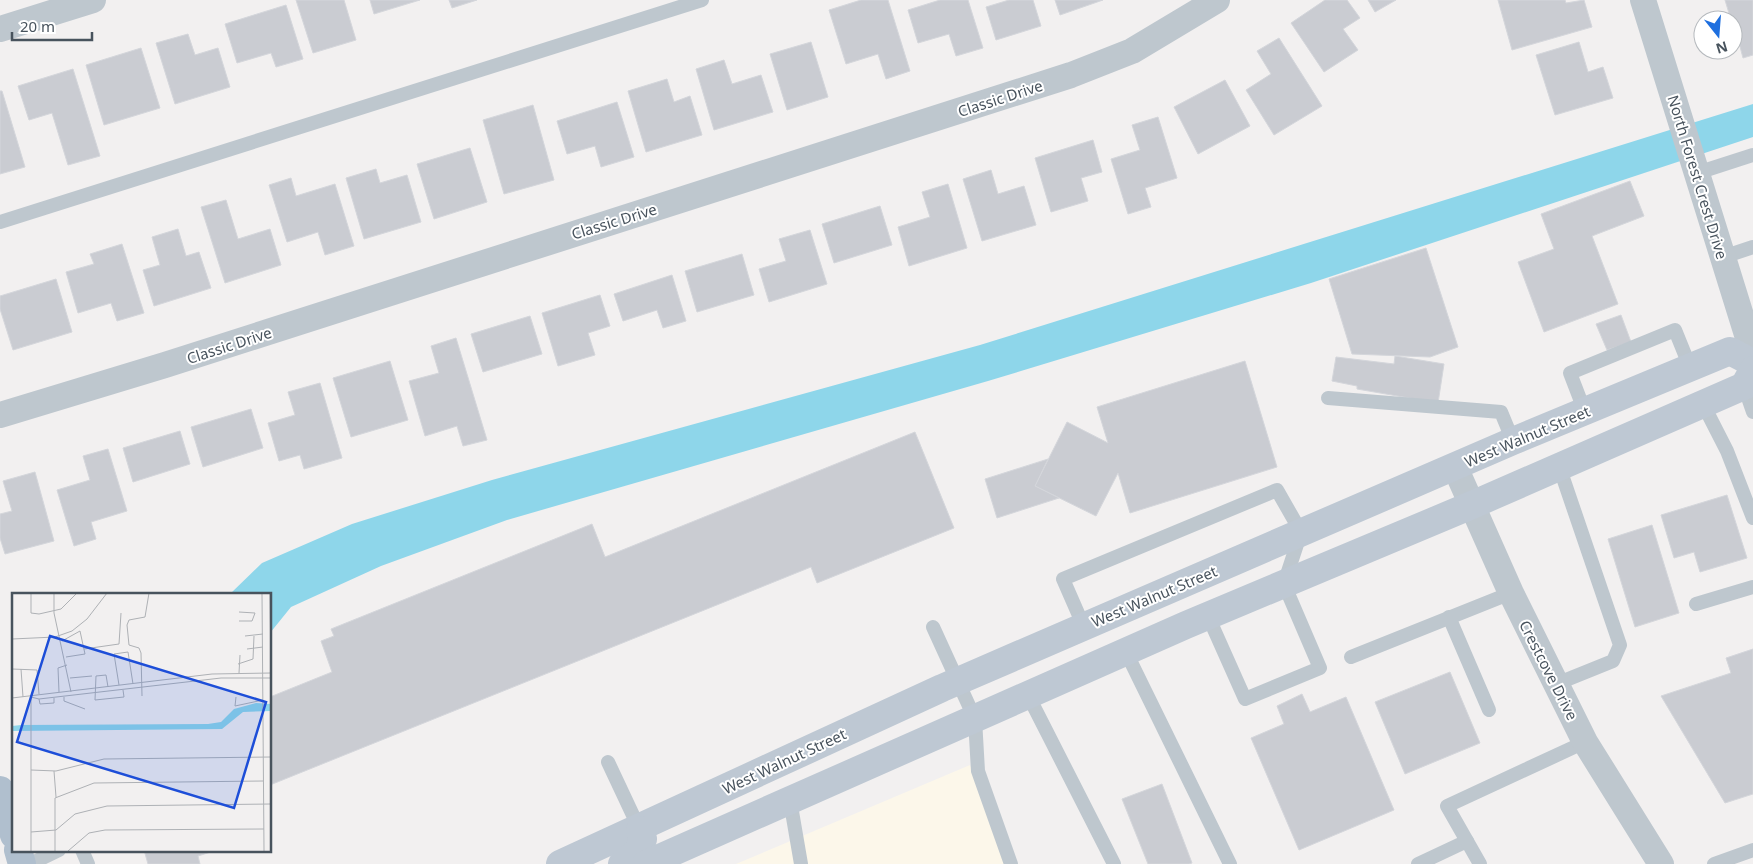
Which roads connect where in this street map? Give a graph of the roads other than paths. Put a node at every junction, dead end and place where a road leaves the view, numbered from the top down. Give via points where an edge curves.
1 (93, 0) edge
2 (702, 0) edge
3 (1218, 0) edge
4 (1644, 0) edge
5 (0, 29) edge
6 (1753, 155) edge
7 (1696, 168) junction
8 (0, 222) edge
9 (1753, 248) edge
10 (1723, 257) junction
11 (1753, 354) edge
12 (1690, 368) junction
13 (1750, 373) edge
14 (1328, 398) dead end
15 (1703, 404) junction
16 (1585, 412) junction
17 (1753, 412) edge
18 (0, 415) edge
19 (1513, 441) junction
20 (1559, 466) junction
21 (1455, 467) junction
22 (1472, 505) junction
23 (1753, 518) edge
24 (1301, 532) junction
25 (1284, 584) junction
26 (1753, 587) edge
27 (1510, 593) junction
28 (1696, 604) dead end
29 (1208, 616) junction
30 (1449, 617) junction
31 (933, 627) dead end
32 (1084, 627) junction
33 (1126, 652) junction
34 (1351, 657) dead end
35 (958, 682) junction
36 (1556, 684) junction
37 (1028, 695) junction
38 (1489, 710) dead end
39 (975, 718) junction
40 (1585, 742) junction
41 (789, 759) junction
42 (608, 762) dead end
43 (0, 790) edge
44 (790, 800) junction
45 (12, 827) edge
46 (639, 828) junction
47 (1467, 842) junction
48 (1753, 850) edge
49 (40, 852) edge
50 (83, 852) edge
51 (21, 854) edge
52 (1653, 860) edge
53 (653, 862) edge
54 (88, 864) edge
55 (560, 864) edge
56 (622, 864) edge
57 (801, 864) edge
58 (1011, 864) edge
59 (1114, 864) edge
60 (1230, 864) edge
61 (1418, 864) edge
62 (1480, 864) edge
63 (1714, 864) edge

1 - 5 street
2 - 8 lane
3 - 18 street, Classic Drive via 1132,51 1071,75 165,366
4 - 7 street, North Forest Crest Drive
6 - 7 lane
7 - 10 street, North Forest Crest Drive
9 - 10 lane
10 - 11 street, North Forest Crest Drive
12 - 13 main road, West Walnut Street via 1730,351
12 - 16 main road, West Walnut Street
12 - 16 lane via 1675,330 1570,373
13 - 15 main road
13 - 17 lane
14 - 19 lane via 1500,412
15 - 20 main road
15 - 23 lane via 1727,451
16 - 19 main road, West Walnut Street
19 - 21 main road, West Walnut Street
20 - 22 main road
20 - 36 lane via 1620,645 1613,662
21 - 22 street, Crestcove Drive
21 - 24 main road, West Walnut Street
22 - 25 main road
22 - 27 street, Crestcove Drive
24 - 25 lane
24 - 32 main road, West Walnut Street
24 - 32 lane via 1277,490 1063,579
25 - 29 main road
25 - 29 lane via 1320,668 1245,699
26 - 28 lane
27 - 30 lane
27 - 36 street, Crestcove Drive
29 - 33 main road
30 - 34 lane
30 - 38 lane
31 - 35 lane
32 - 35 main road, West Walnut Street
33 - 37 main road
33 - 60 lane
35 - 39 lane
35 - 41 main road, West Walnut Street
36 - 40 street, Crestcove Drive
37 - 39 main road
37 - 59 lane
39 - 44 main road
39 - 58 lane via 978,771
40 - 47 lane via 1447,806
40 - 52 street, Crestcove Drive
41 - 46 main road, West Walnut Street
41 - 53 main road via 772,795 699,827 671,843
42 - 46 lane
43 - 45 main road
44 - 53 main road
44 - 57 lane
46 - 55 main road, West Walnut Street
46 - 56 main road via 642,844 638,852
47 - 61 lane
47 - 62 lane
48 - 63 lane
49 - 51 lane
50 - 54 lane

